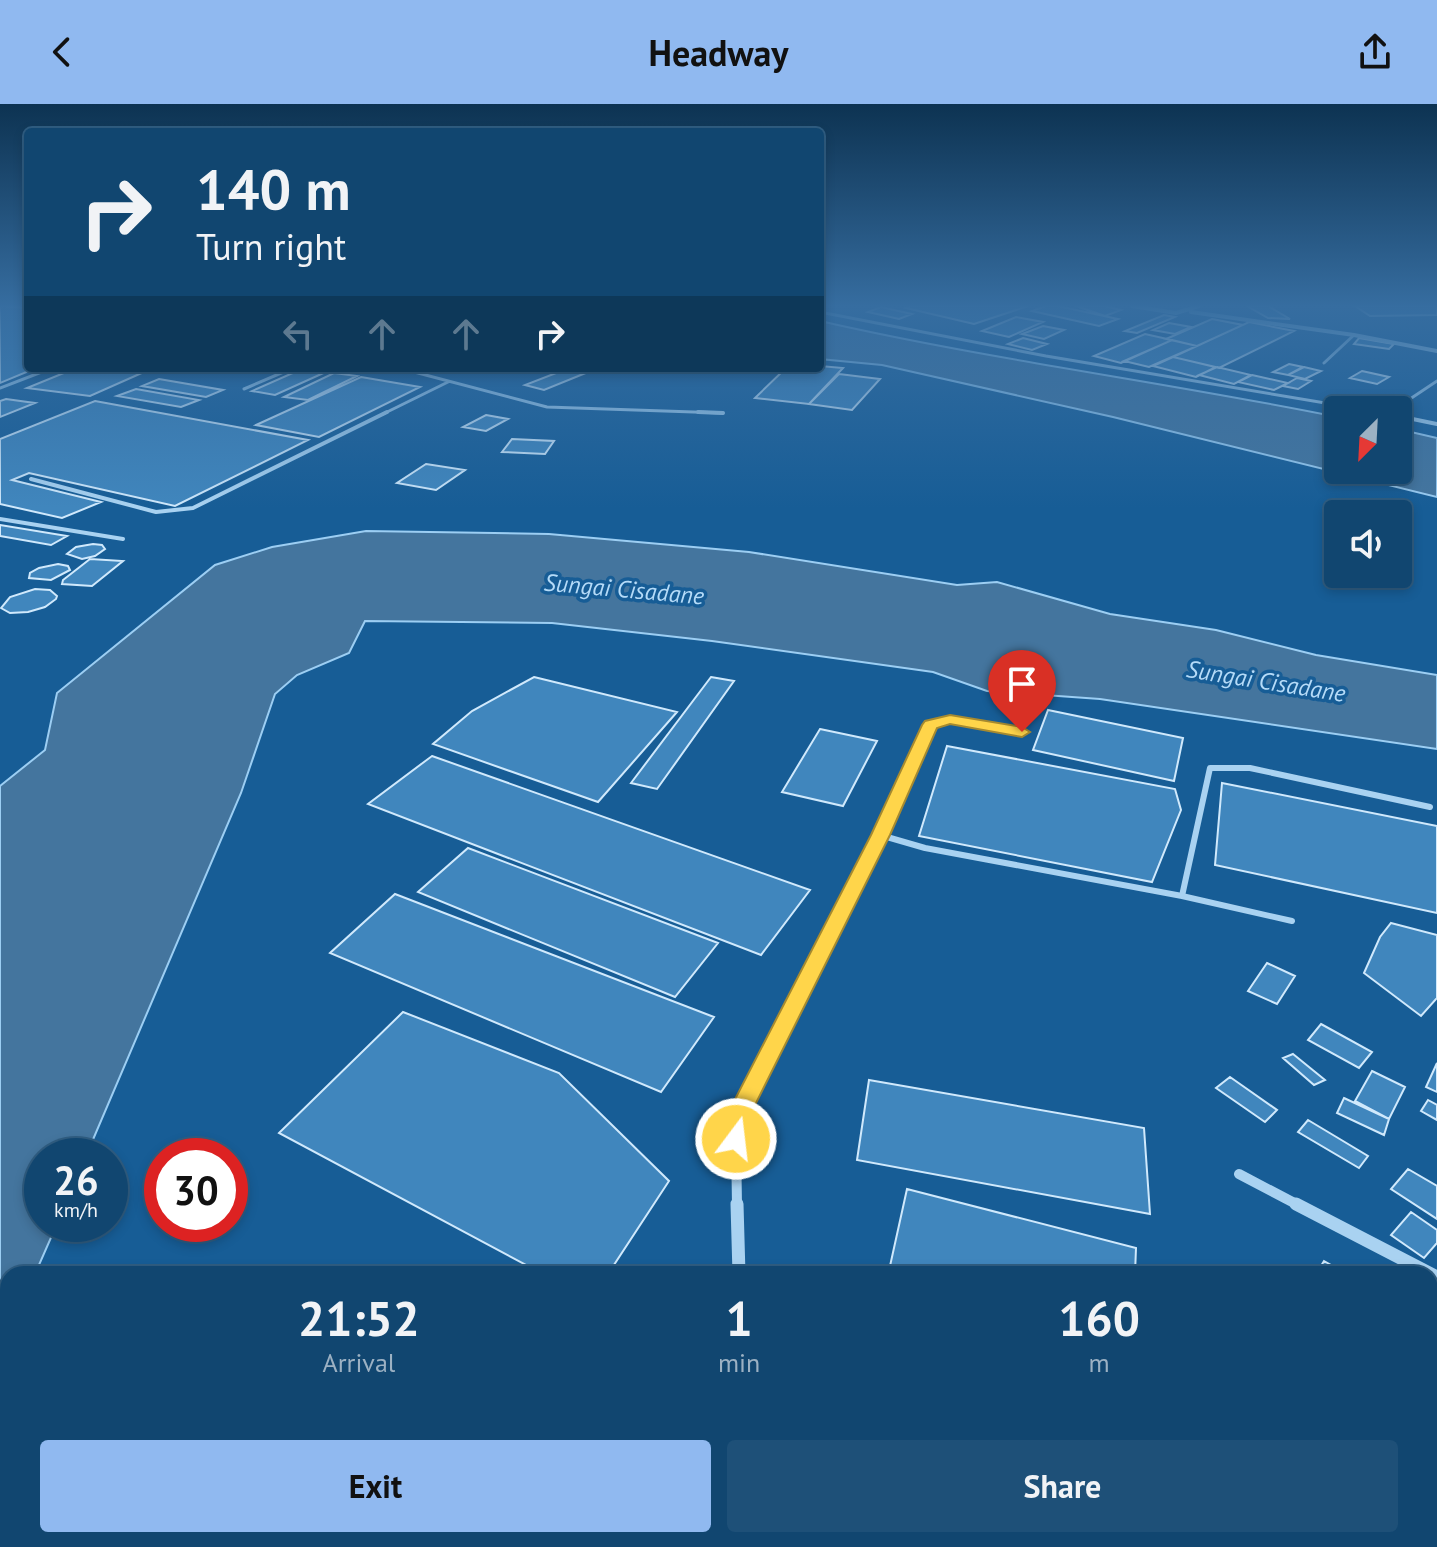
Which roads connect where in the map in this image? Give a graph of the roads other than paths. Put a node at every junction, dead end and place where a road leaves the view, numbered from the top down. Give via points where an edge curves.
1 (38, 373) edge
2 (281, 373) edge
3 (418, 373) edge
4 (1149, 373) edge
5 (1437, 381) edge
6 (448, 382) junction
7 (0, 388) edge
8 (244, 389) dead end
9 (1412, 398) edge
10 (1324, 403) edge
11 (723, 413) dead end
12 (1412, 419) edge
13 (1437, 424) edge
14 (31, 479) dead end
15 (0, 519) edge
16 (123, 539) dead end
17 (1022, 732) dead end
18 (1430, 807) dead end
19 (880, 835) junction
20 (1182, 896) junction
21 (1292, 921) dead end
22 (1239, 1174) dead end
23 (739, 1266) edge
24 (1416, 1266) edge

1 - 7 lane
2 - 8 lane
3 - 6 lane
4 - 10 lane
5 - 9 lane
6 - 11 lane via 557,408
6 - 14 lane via 193,508 156,512
12 - 13 lane
15 - 16 lane
17 - 19 street via 950,720 930,725
18 - 20 lane via 1250,768 1210,768
19 - 20 lane
19 - 23 street via 737,1123
20 - 21 lane
22 - 24 street

